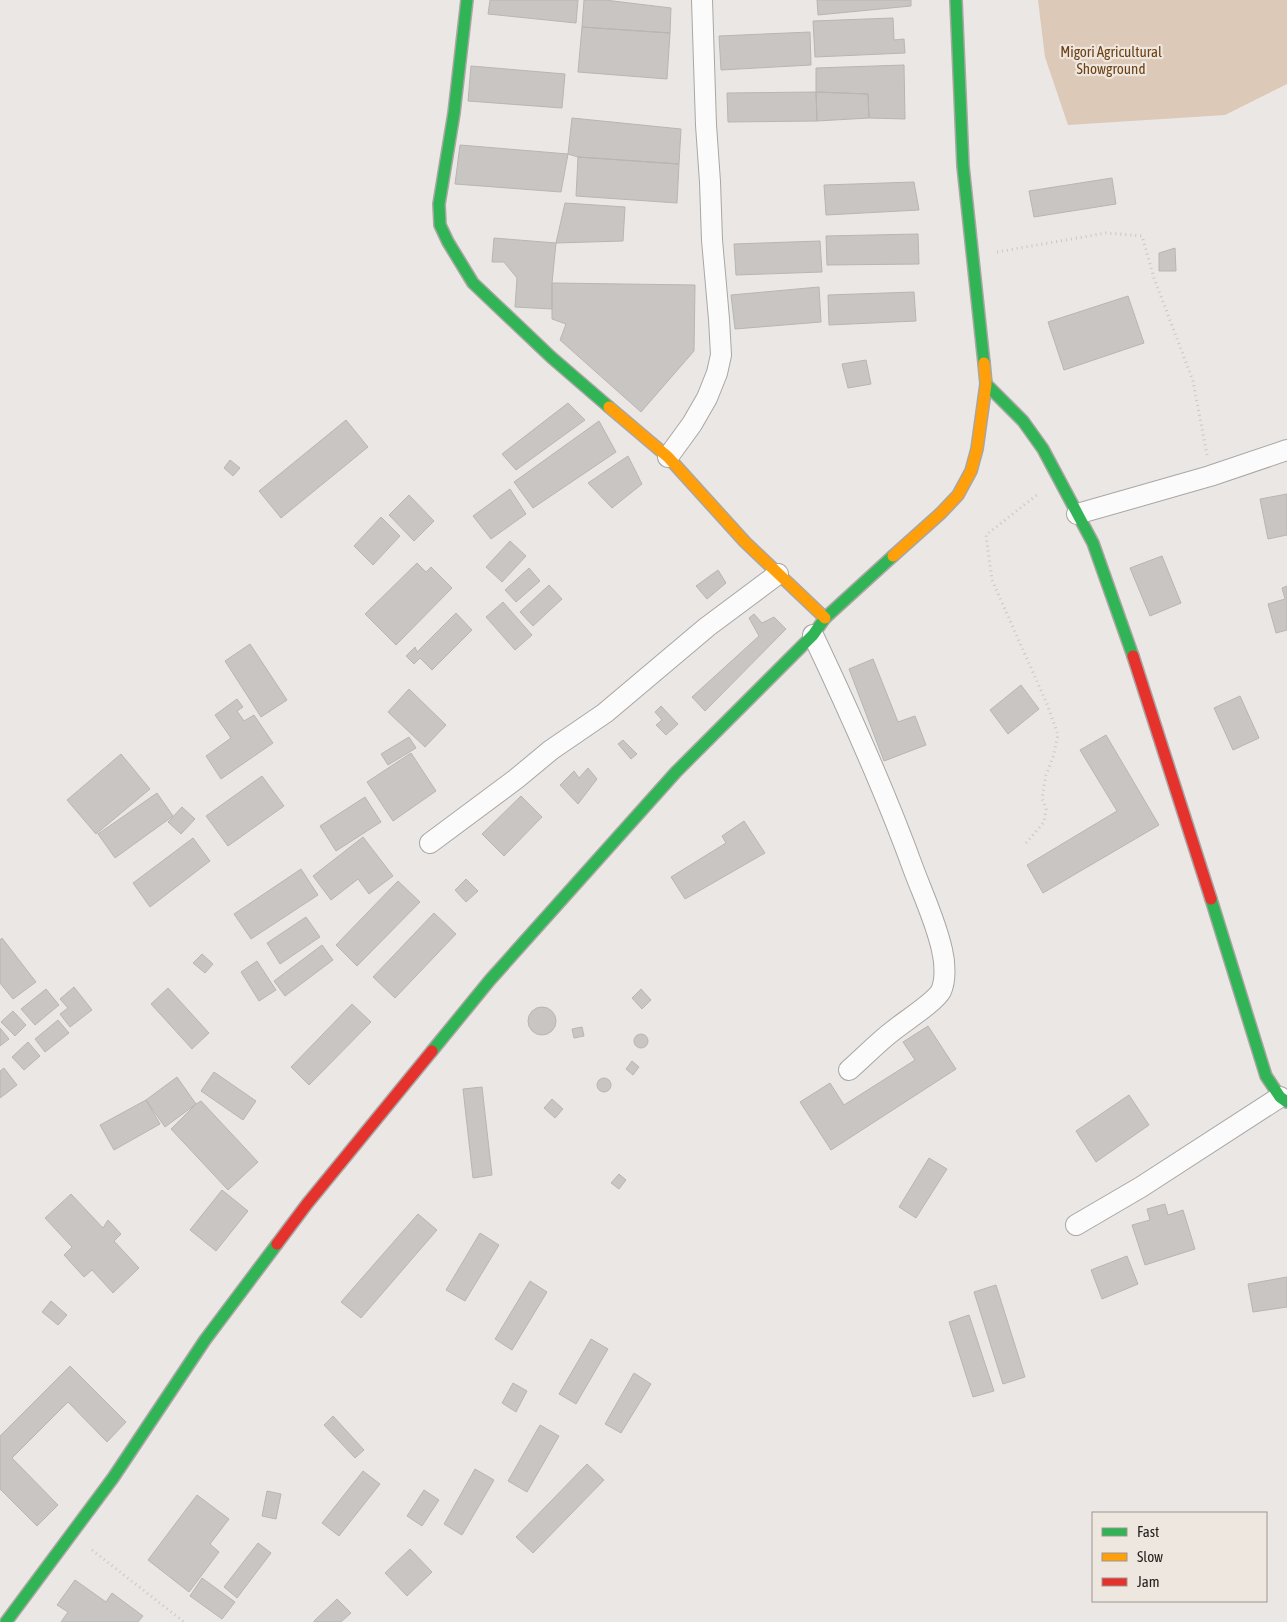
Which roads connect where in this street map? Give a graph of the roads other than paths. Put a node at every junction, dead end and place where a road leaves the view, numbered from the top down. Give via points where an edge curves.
1 (467, 0) edge
2 (702, 0) edge
3 (956, 0) edge
4 (986, 384) junction
5 (1287, 450) edge
6 (668, 457) junction
7 (1077, 514) junction
8 (778, 574) junction
9 (825, 618) junction
10 (813, 634) junction
11 (430, 843) dead end
12 (849, 1070) dead end
13 (1283, 1100) edge
14 (1076, 1225) dead end
15 (6, 1622) edge

1 - 6 street via 454,114 439,204 440,225 473,283 552,357
2 - 6 street via 720,355 708,398
3 - 4 street via 963,166
4 - 7 street via 1022,421 1043,449
4 - 9 street via 977,449 958,495
5 - 7 street
6 - 8 street via 718,514
7 - 13 street via 1093,543 1142,682 1266,1076
8 - 9 street
8 - 11 street via 707,627 605,712
9 - 10 street
10 - 12 street via 898,827 934,923 944,965 940,992
10 - 15 street via 676,772 490,980 404,1085 307,1204 205,1340 112,1478
13 - 14 street

